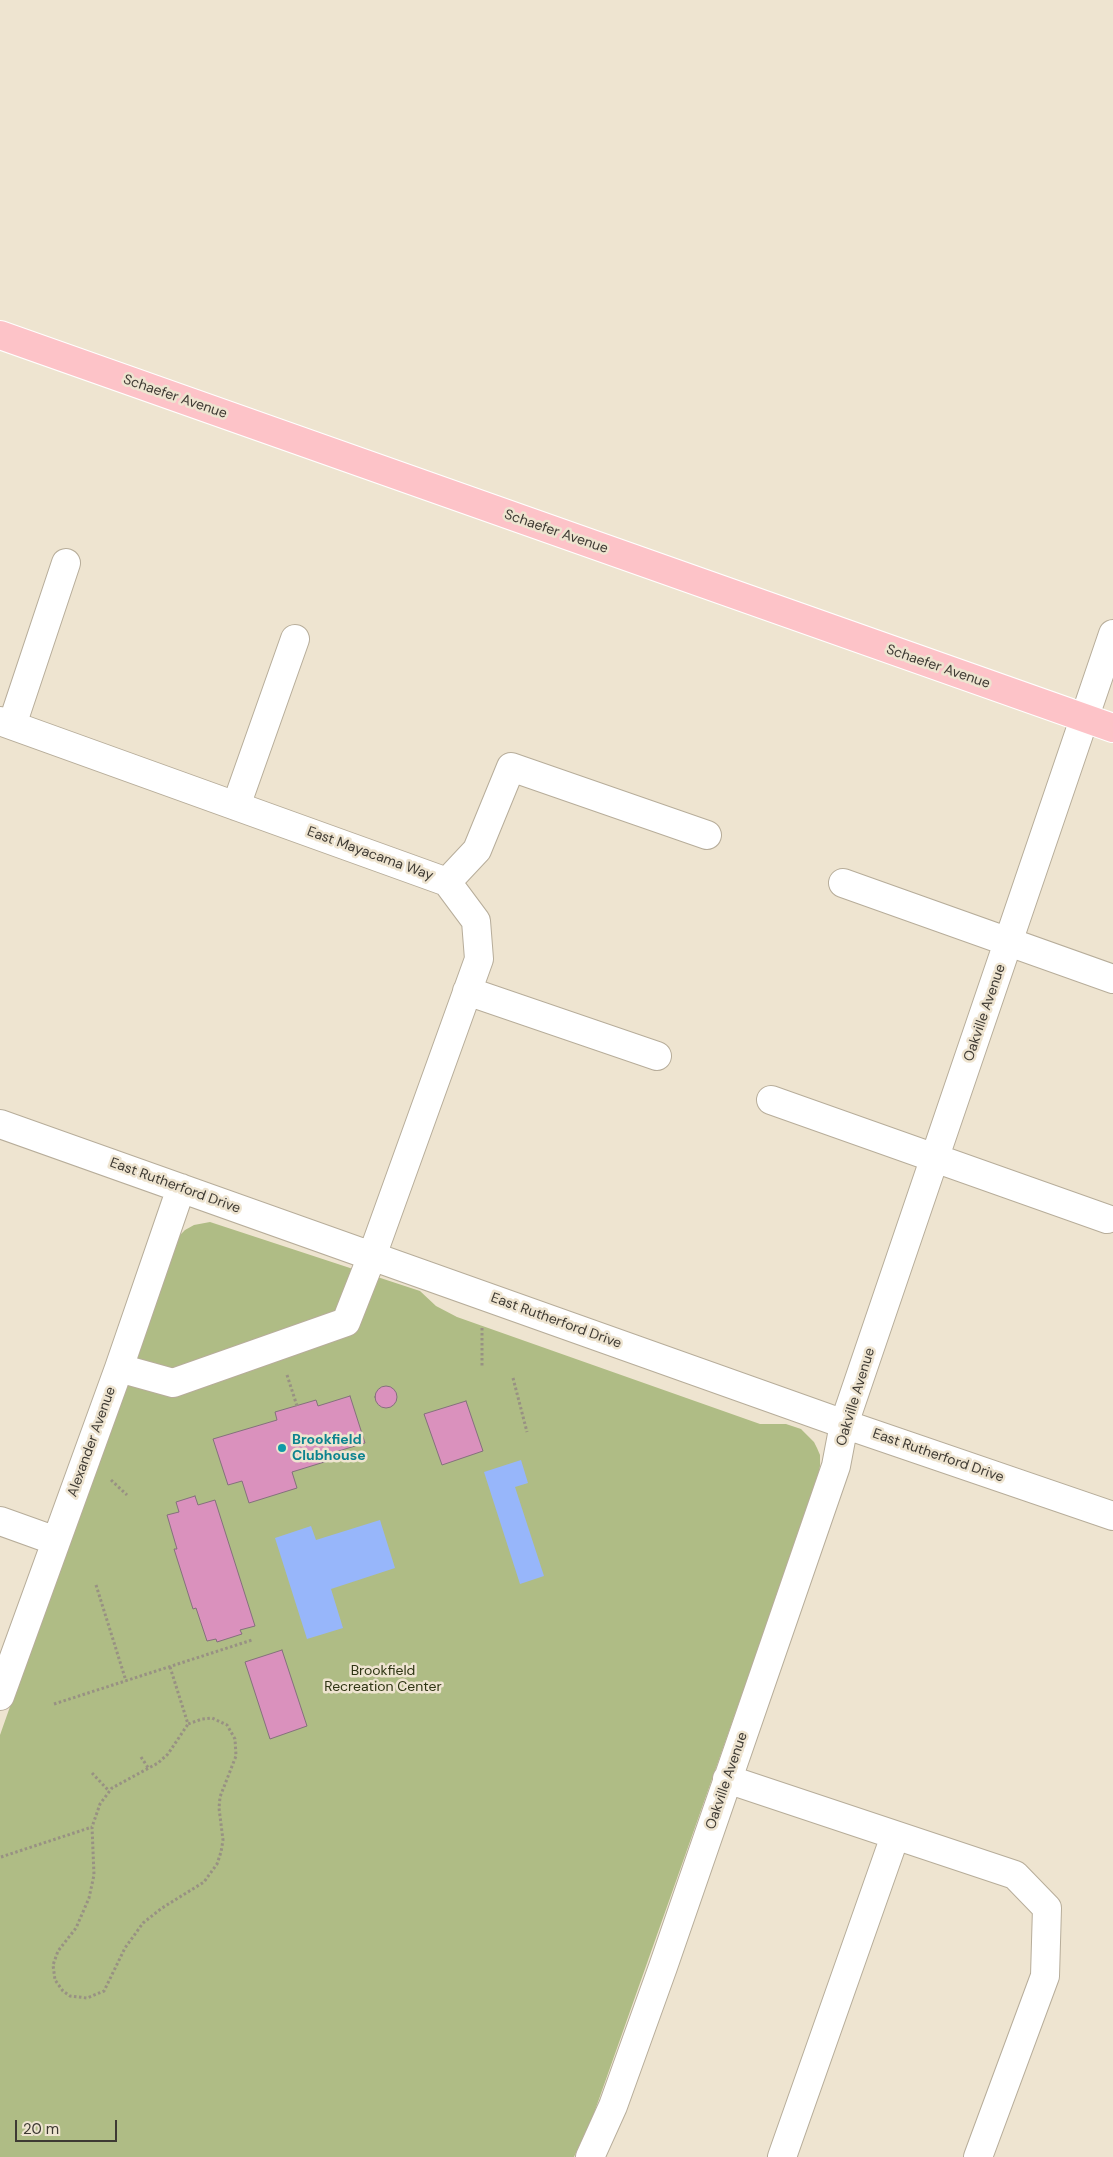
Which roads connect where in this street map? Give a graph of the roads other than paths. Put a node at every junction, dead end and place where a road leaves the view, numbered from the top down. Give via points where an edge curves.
1 (0, 335) edge
2 (66, 563) dead end
3 (1113, 634) edge
4 (295, 638) dead end
5 (1084, 718) junction
6 (6, 723) edge
7 (1113, 728) edge
8 (236, 806) junction
9 (707, 835) dead end
10 (447, 882) junction
11 (842, 883) dead end
12 (1009, 942) junction
13 (1113, 979) edge
14 (467, 991) junction
15 (657, 1056) dead end
16 (771, 1100) dead end
17 (0, 1124) edge
18 (936, 1159) junction
19 (181, 1188) junction
20 (1107, 1219) dead end
21 (372, 1256) junction
22 (119, 1368) junction
23 (844, 1424) junction
24 (1113, 1516) edge
25 (0, 1521) edge
26 (56, 1541) junction
27 (0, 1696) edge
28 (727, 1779) junction
29 (895, 1836) junction
30 (590, 2157) edge
31 (782, 2157) edge
32 (978, 2157) edge

1 - 5 main road, Schaefer Avenue
2 - 6 street
3 - 5 street, Oakville Avenue
4 - 8 street
5 - 7 main road, Schaefer Avenue
5 - 12 street, Oakville Avenue
6 - 8 street, East Mayacama Way
8 - 10 street, East Mayacama Way
9 - 10 street via 511,767 477,850
10 - 14 street, East Mayacama Way via 476,921 479,959
11 - 12 street
12 - 13 street
12 - 18 street, Oakville Avenue
14 - 15 street
14 - 21 street, East Mayacama Way
16 - 18 street
17 - 19 street, East Rutherford Drive
18 - 20 street
18 - 23 street, Oakville Avenue
19 - 21 street, East Rutherford Drive
19 - 22 street, Alexander Avenue
21 - 22 street, East Mayacama Way via 346,1322 173,1383
21 - 23 street, East Rutherford Drive
22 - 26 street, Alexander Avenue
23 - 24 street, East Rutherford Drive
23 - 28 street, Oakville Avenue via 836,1466
25 - 26 street
26 - 27 street, Alexander Avenue
28 - 29 street
28 - 30 street, Oakville Avenue via 614,2106
29 - 31 street
29 - 32 street via 1015,1875 1047,1908 1045,1976

